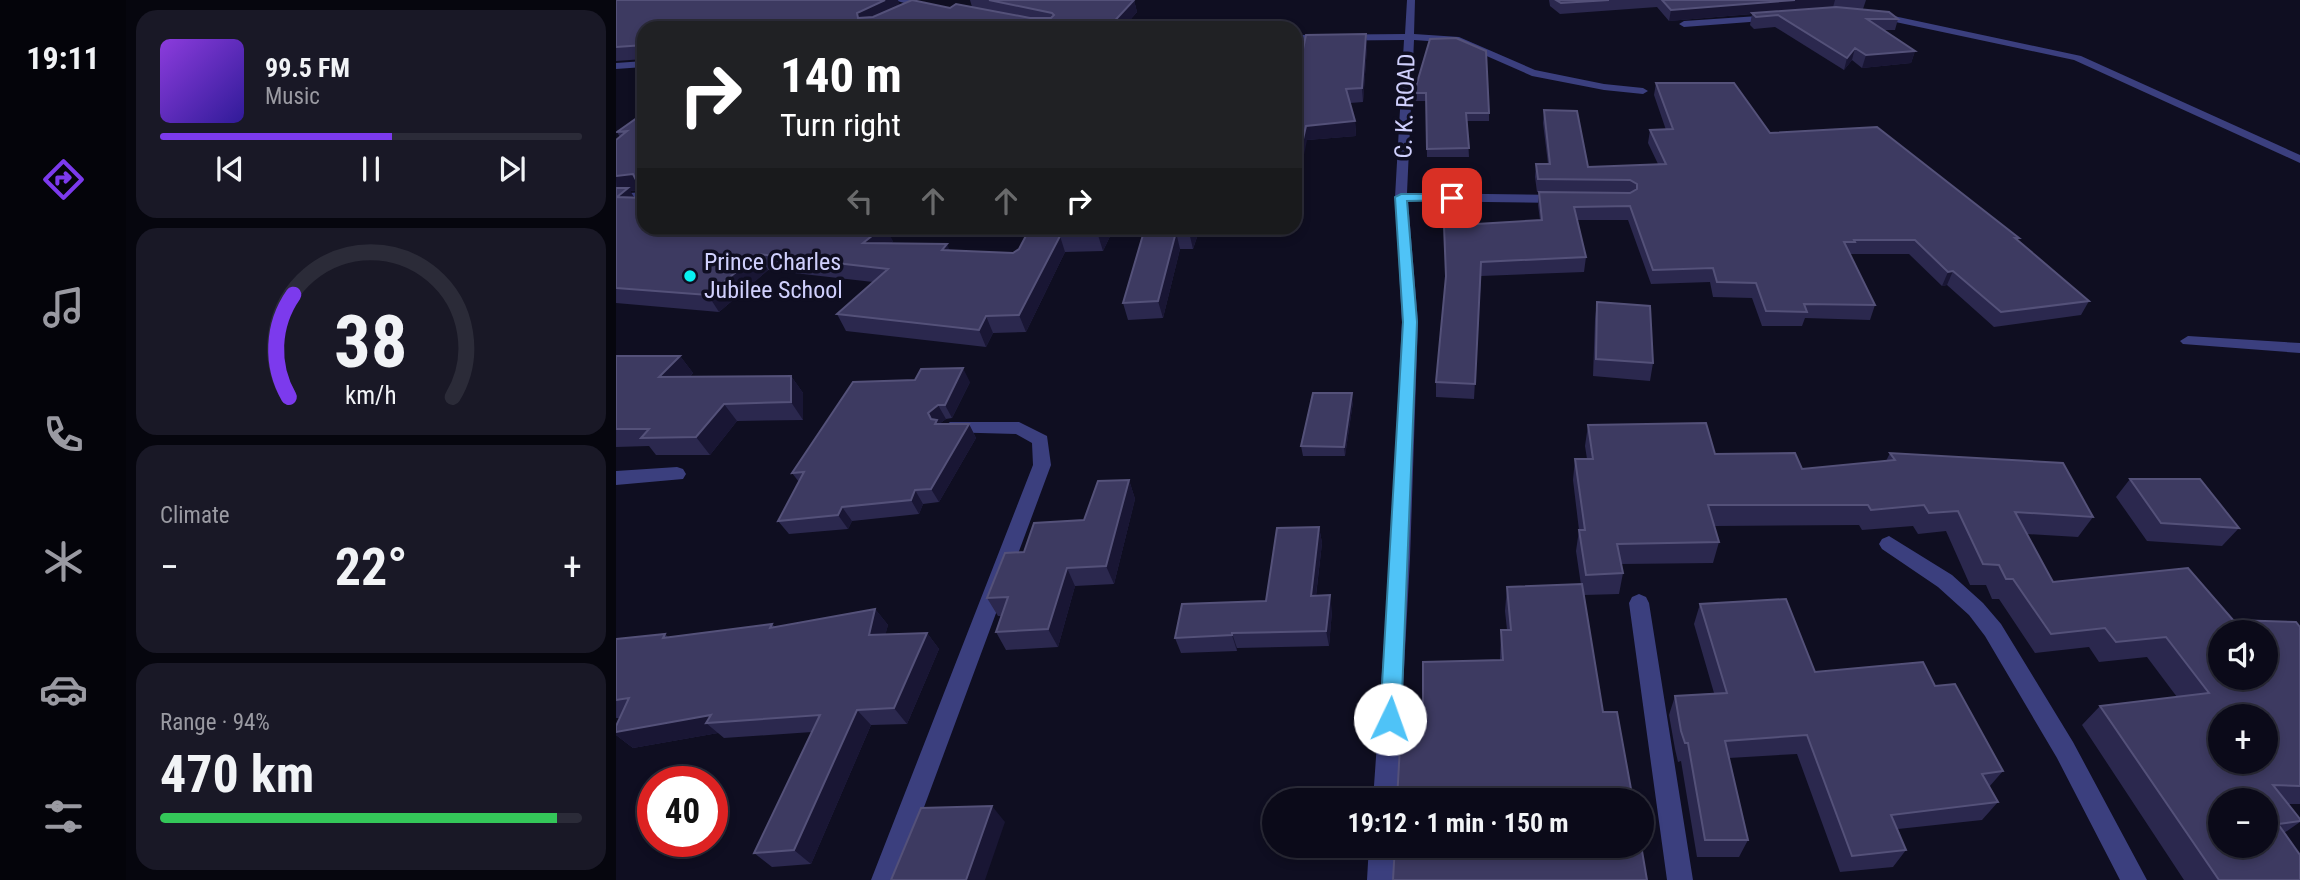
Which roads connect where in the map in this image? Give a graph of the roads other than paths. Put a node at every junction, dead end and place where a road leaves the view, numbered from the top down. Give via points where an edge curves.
1 (898, 0) edge
2 (933, 0) edge
3 (1411, 0) edge
4 (919, 6) junction
5 (944, 10) edge
6 (907, 11) edge
7 (1870, 15) edge
8 (1779, 17) edge
9 (1684, 24) edge
10 (1408, 37) junction
11 (1302, 38) edge
12 (637, 64) edge
13 (616, 66) edge
14 (1643, 91) dead end
15 (2300, 159) edge
16 (637, 196) edge
17 (1401, 197) junction
18 (616, 198) edge
19 (1574, 199) edge
20 (2188, 341) dead end
21 (2300, 348) edge
22 (947, 428) edge
23 (677, 474) dead end
24 (616, 478) edge
25 (1889, 544) dead end
26 (1639, 603) dead end
27 (1386, 788) edge
28 (1381, 858) edge
29 (884, 880) edge
30 (1380, 880) edge
31 (1680, 880) edge
32 (2134, 880) edge

1 - 4 street
2 - 4 street
3 - 10 street, C. K. ROAD
4 - 5 street
4 - 6 street
7 - 15 street via 2077,58
8 - 9 street
10 - 11 street
10 - 14 street via 1460,40 1532,73
10 - 17 street, C. K. ROAD
12 - 13 street
16 - 18 street
17 - 19 street
17 - 27 street, C. K. ROAD via 1410,322
20 - 21 street
22 - 29 street via 1019,428 1041,440 1042,464
23 - 24 street
25 - 32 street via 1945,581 1993,630
26 - 31 street
28 - 30 street

